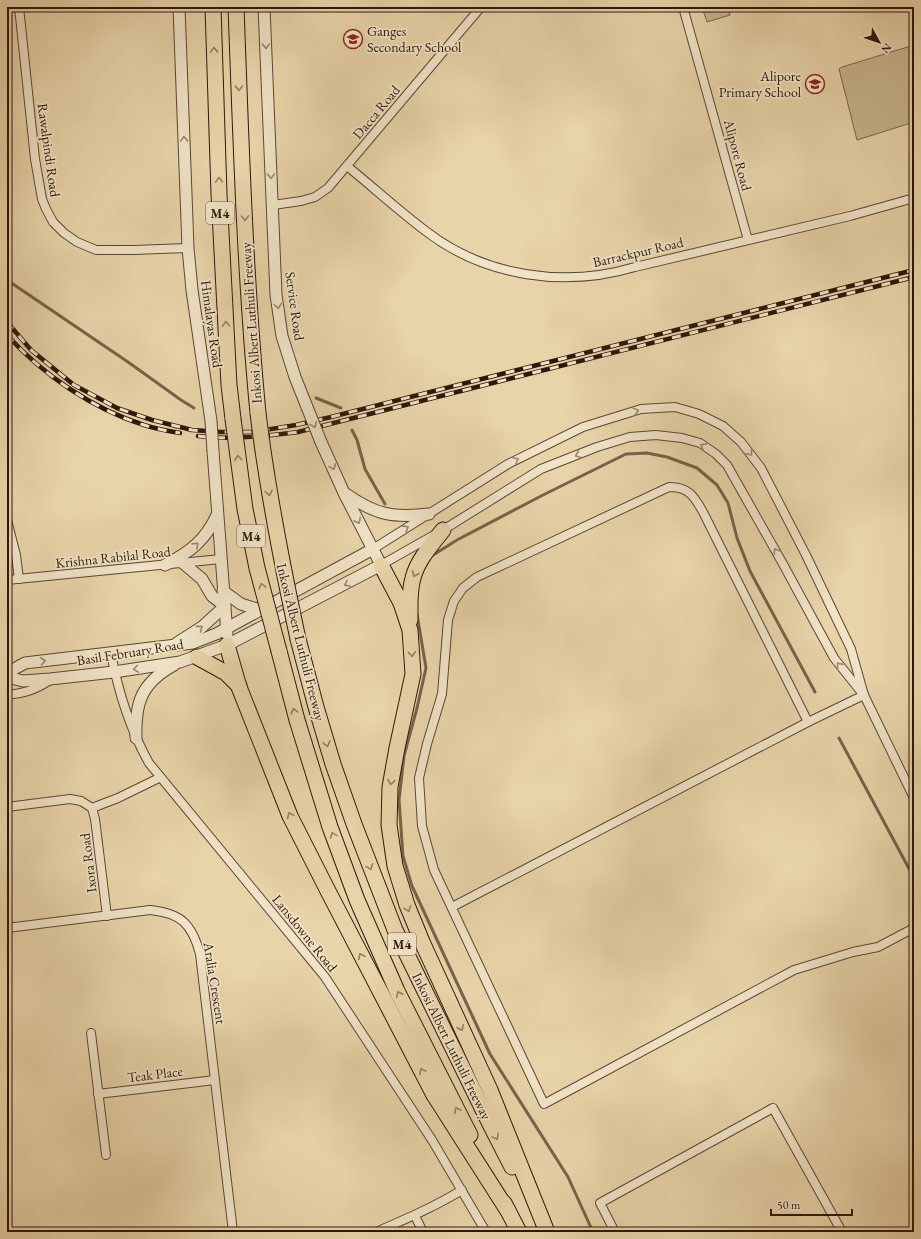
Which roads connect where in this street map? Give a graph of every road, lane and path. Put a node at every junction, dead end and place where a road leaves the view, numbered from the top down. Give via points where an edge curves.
1 (19, 7) edge
2 (179, 7) edge
3 (213, 7) edge
4 (236, 7) edge
5 (264, 7) edge
6 (481, 7) edge
7 (683, 7) edge
8 (347, 166) junction
9 (914, 198) edge
10 (273, 205) junction
11 (748, 240) junction
12 (188, 248) junction
13 (344, 493) junction
14 (218, 514) junction
15 (429, 514) junction
16 (7, 520) edge
17 (443, 530) junction
18 (373, 549) junction
19 (221, 559) junction
20 (183, 563) junction
21 (165, 565) junction
22 (381, 565) junction
23 (20, 579) junction
24 (7, 580) edge
25 (224, 591) junction
26 (225, 606) junction
27 (260, 610) junction
28 (226, 628) junction
29 (410, 630) junction
30 (227, 645) junction
31 (171, 646) junction
32 (111, 653) junction
33 (197, 656) junction
34 (180, 662) junction
35 (114, 672) junction
36 (7, 673) edge
37 (7, 677) edge
38 (50, 679) junction
39 (239, 687) junction
40 (7, 695) edge
41 (864, 695) junction
42 (808, 722) junction
43 (136, 738) junction
44 (159, 778) junction
45 (914, 798) edge
46 (7, 807) edge
47 (92, 808) junction
48 (452, 907) junction
49 (107, 916) junction
50 (7, 928) edge
51 (914, 928) edge
52 (91, 1033) dead end
53 (215, 1080) junction
54 (98, 1094) junction
55 (106, 1155) dead end
56 (462, 1190) junction
57 (508, 1211) junction
58 (415, 1216) junction
59 (233, 1232) edge
60 (376, 1232) edge
61 (423, 1232) edge
62 (486, 1232) edge
63 (519, 1232) edge
64 (547, 1232) edge
65 (615, 1232) edge
66 (842, 1232) edge

1 - 12 street, Rawalpindi Road via 35,160 42,199 53,222 77,242 96,250
12 -> 2 street, Himalayas Road
57 -> 3 highway, Inkosi Albert Luthuli Freeway / M4, bridge via 397,991 357,900 330,827 297,720 257,568 245,509 229,377 219,194
4 -> 64 highway, Inkosi Albert Luthuli Freeway / M4, bridge via 252,356 269,493 298,639 333,764 395,930 489,1122
5 -> 10 street, Service Road
6 - 8 street, Dacca Road
7 - 11 street, Alipore Road
8 - 10 street, Dacca Road via 328,188 315,197
8 - 11 street, Barrackpur Road via 427,232 453,249 507,271 565,278 593,276 616,273
9 - 11 street, Barrackpur Road
10 -> 13 street, Service Road, bridge via 276,295 282,336 295,377
12 - 14 street, Himalayas Road, bridge via 211,421
13 - 15 street via 372,510 405,516
13 -> 18 street, Service Road
14 - 19 street, Himalayas Road
21 -> 14 street via 197,544
18 -> 15 street
15 -> 41 street via 508,464 583,427 641,409 675,407 699,414 723,426 737,438 761,468 851,649
16 - 23 street
17 - 22 street
17 -> 29 highway via 425,553 413,578
41 -> 17 street via 834,658 727,465 700,443 656,435 630,437 597,447 542,469
18 - 22 street, Service Road
18 - 27 street, Basil February Road
19 - 20 street, Krishna Rabilal Road
19 - 25 street, Himalayas Road
20 - 21 street, Krishna Rabilal Road
20 - 26 street via 202,579 212,596
21 - 23 street, Krishna Rabilal Road
22 - 29 highway via 401,603
22 -> 30 street, Basil February Road
23 - 24 street, Krishna Rabilal Road
25 - 26 street, Himalayas Road
25 - 27 street via 245,606
26 - 28 street, Himalayas Road
31 -> 26 street via 202,627
27 - 28 street, Basil February Road
28 - 30 street, Himalayas Road
28 - 31 street, Basil February Road via 192,643
29 -> 64 highway via 413,674 390,787 389,825 395,866 423,944 490,1090
30 - 33 street, Basil February Road
30 - 39 highway
31 - 32 street, Basil February Road
32 - 35 street, Lansdowne Road
36 -> 32 street, Basil February Road via 25,663
33 - 34 street, Basil February Road
33 - 39 highway via 226,673
34 -> 35 street, Basil February Road
34 - 43 street via 154,678 142,694 137,710
35 - 38 street, Basil February Road
35 - 43 street, Lansdowne Road
37 - 38 street, Basil February Road via 23,681
38 - 40 street via 38,688
57 -> 39 highway via 434,1095 328,891 290,816
41 - 42 street
41 - 45 street
42 - 48 street
42 - 48 street via 703,512 695,497 686,490 669,487 477,577 463,588 454,600 448,620 442,694 419,778 422,826 434,870
43 - 44 street, Lansdowne Road
44 - 47 street
44 - 56 street, Lansdowne Road via 325,977
46 - 47 street via 70,799 81,801
47 - 49 street, Ixora Road
48 - 51 street via 544,1104 794,970 853,952 878,948
49 - 50 street, Aralia Crescent
49 - 53 street, Aralia Crescent via 150,910 178,917 188,926 200,954
52 - 54 street
53 - 54 street, Teak Place
53 - 59 street, Aralia Crescent
54 - 55 street
56 - 58 street
56 - 62 street, Lansdowne Road
57 - 63 highway, Inkosi Albert Luthuli Freeway / M4
58 - 60 street
58 - 61 street
65 - 66 street via 600,1202 773,1108

